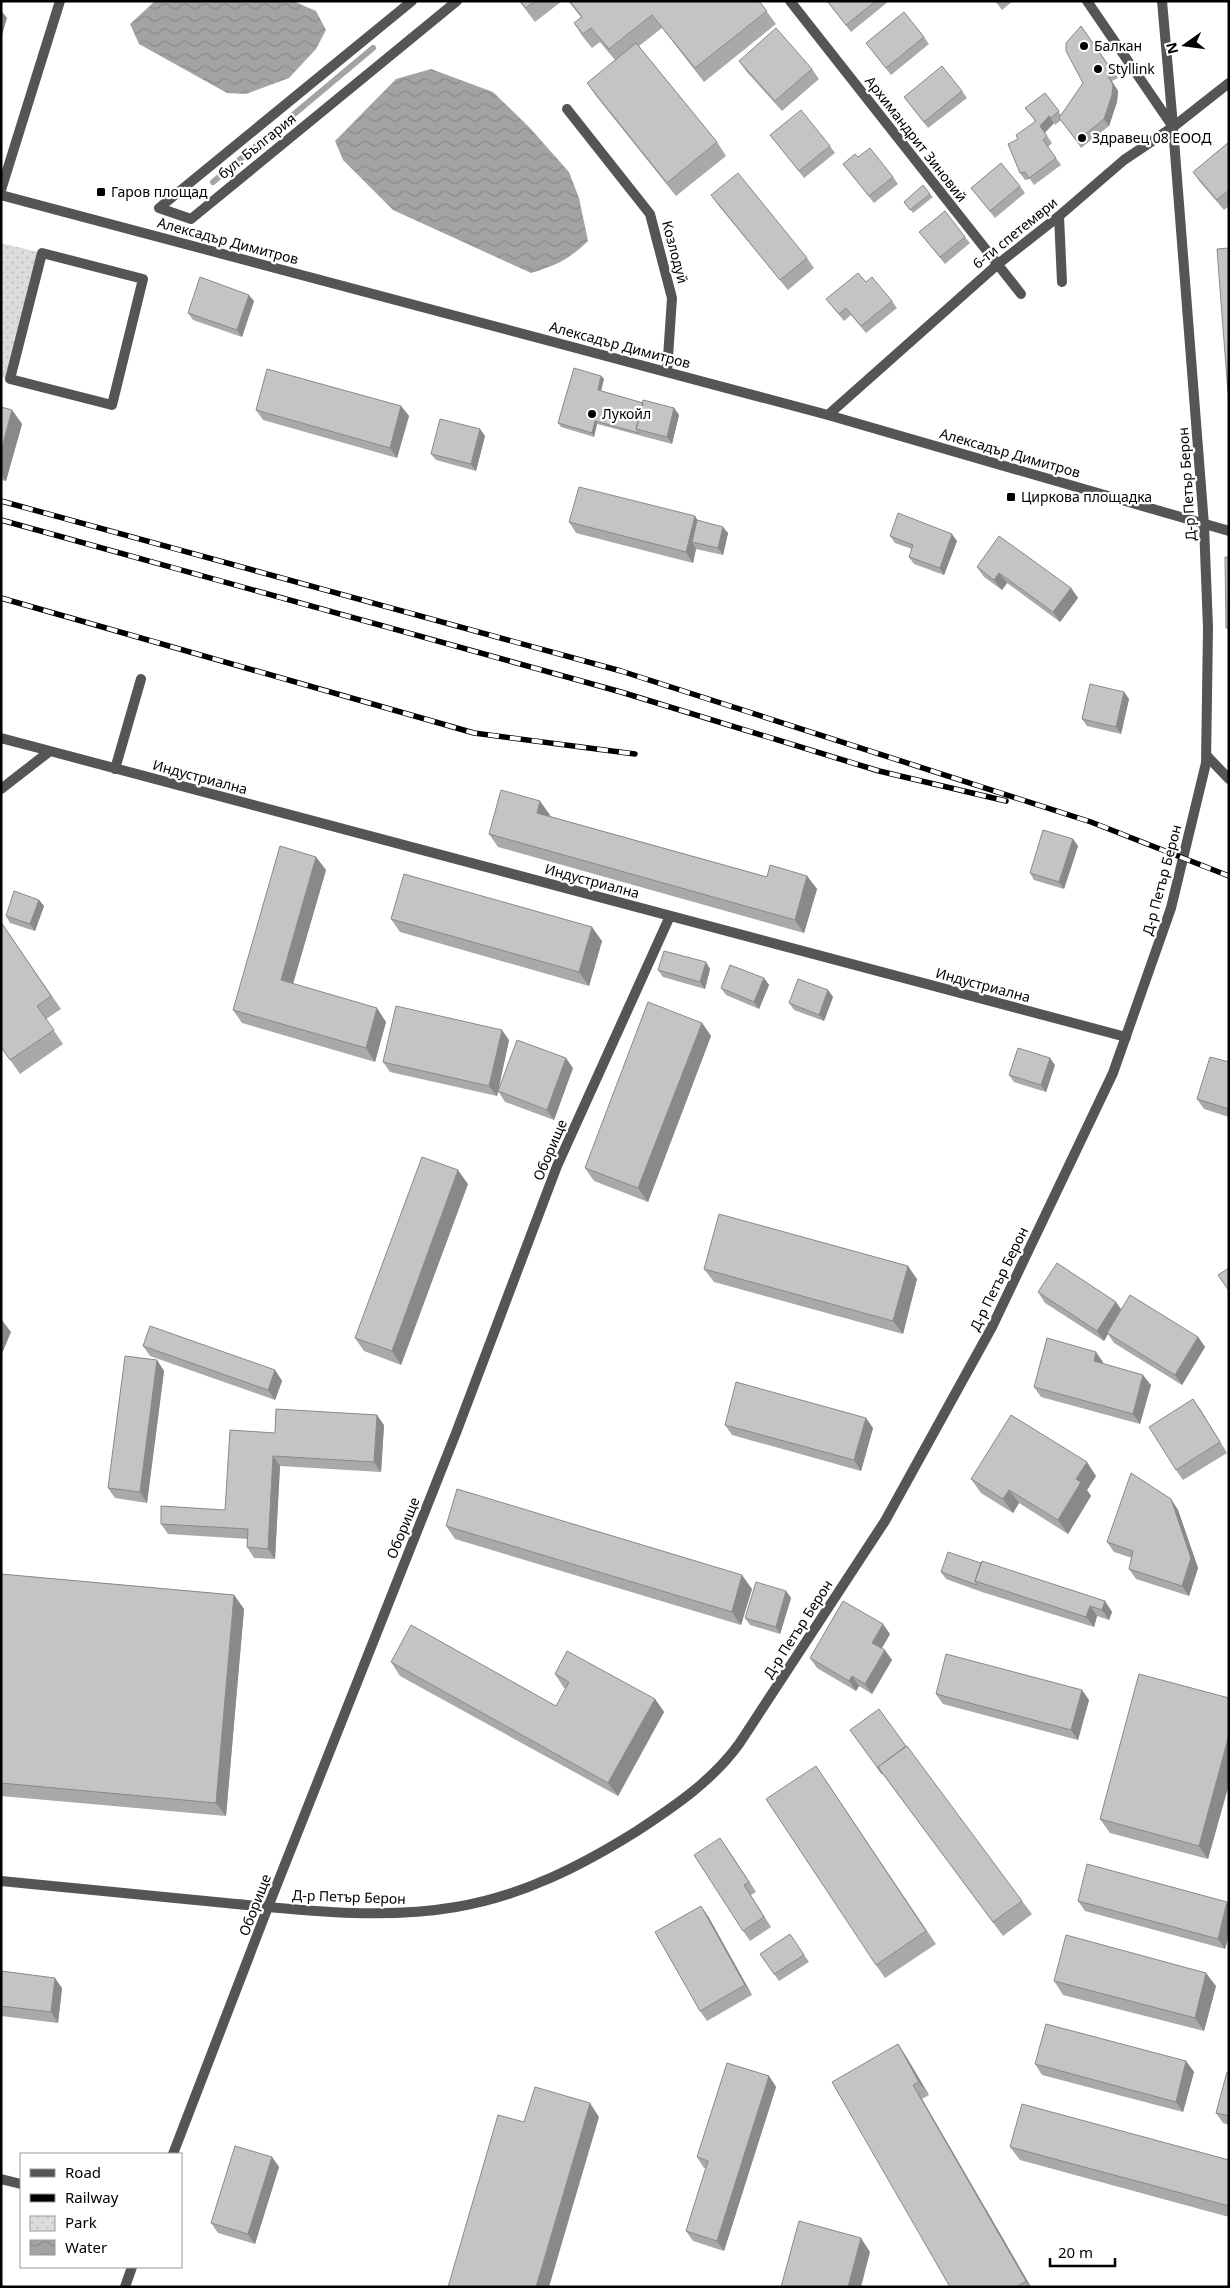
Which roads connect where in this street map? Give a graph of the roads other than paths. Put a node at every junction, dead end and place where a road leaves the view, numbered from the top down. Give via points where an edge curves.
1 (60, 1) edge
2 (412, 1) edge
3 (457, 1) edge
4 (790, 1) edge
5 (1087, 1) edge
6 (1162, 1) edge
7 (1229, 83) edge
8 (567, 109) dead end
9 (1173, 127) junction
10 (1, 190) edge
11 (1, 195) edge
12 (1059, 216) junction
13 (42, 254) joint
14 (998, 264) junction
15 (1062, 282) dead end
16 (1021, 294) dead end
17 (667, 372) junction
18 (828, 415) junction
19 (1204, 525) junction
20 (1229, 531) edge
21 (141, 679) dead end
22 (1, 738) edge
23 (50, 752) junction
24 (1206, 756) junction
25 (115, 769) junction
26 (1229, 779) edge
27 (1, 789) edge
28 (670, 916) junction
29 (1126, 1037) junction
30 (1, 1881) edge
31 (268, 1907) junction
32 (174, 2153) edge
33 (1, 2179) edge
34 (20, 2184) edge
35 (132, 2268) edge
36 (125, 2287) edge

1 - 10 street
2 - 3 street, бул. България via 159,208 191,218
4 - 14 street, Архимандрит Зиновий
5 - 9 street
6 - 9 street, Д-р Петър Берон
7 - 9 street, 6-ти спетември
8 - 17 street, Козлодуй via 650,214 672,298
9 - 12 street, 6-ти спетември via 1124,160
9 - 19 street, Д-р Петър Берон
11 - 17 street, Алексадър Димитров
12 - 14 street, 6-ти спетември
12 - 15 street
13 - 13 street via 10,379 112,404 143,279
14 - 16 street, Архимандрит Зиновий
14 - 18 street, 6-ти спетември
17 - 18 street, Алексадър Димитров
18 - 19 street, Алексадър Димитров
19 - 20 street, Алексадър Димитров
19 - 24 street, Д-р Петър Берон via 1208,628
21 - 25 street
22 - 23 street, Индустриална
23 - 25 street, Индустриална
23 - 27 street
24 - 26 street
24 - 29 street, Д-р Петър Берон via 1171,908
25 - 28 street, Индустриална
28 - 29 street, Индустриална
28 - 31 street, Оборище via 557,1166 456,1433
29 - 31 street, Д-р Петър Берон via 1113,1073 992,1327 885,1520 726,1762 664,1813 604,1852 549,1880 520,1890 457,1907 398,1914
30 - 31 street, Д-р Петър Берон
31 - 32 street, Оборище
33 - 34 street
35 - 36 street

